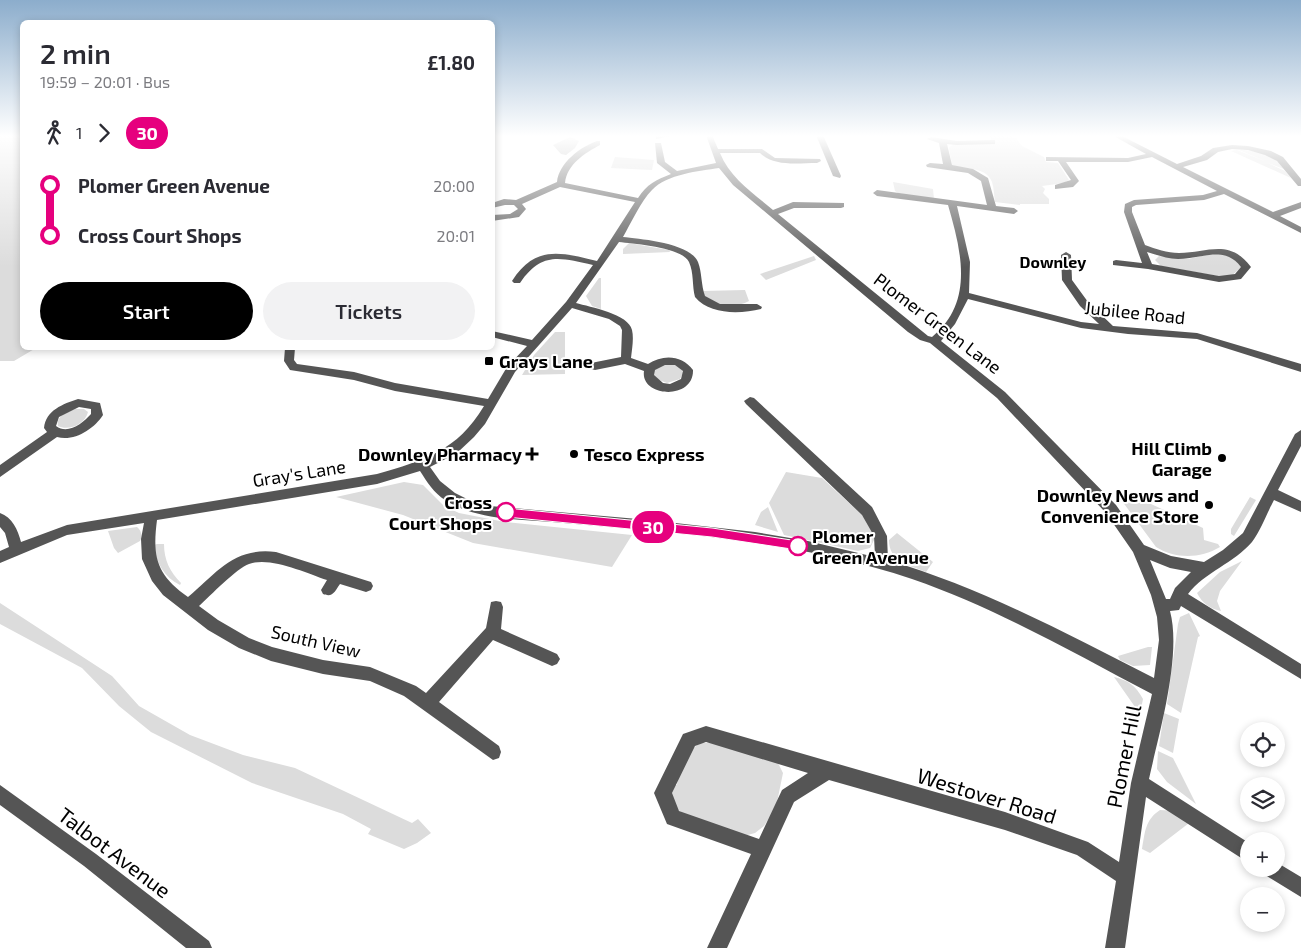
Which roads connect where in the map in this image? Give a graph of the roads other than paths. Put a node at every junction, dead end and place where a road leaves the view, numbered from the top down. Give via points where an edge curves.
1 (561, 179) edge
2 (664, 179) edge
3 (733, 179) edge
4 (984, 179) edge
5 (1075, 179) edge
6 (1202, 179) edge
7 (561, 184) junction
8 (1058, 187) dead end
9 (1225, 191) junction
10 (876, 192) dead end
11 (641, 201) junction
12 (517, 203) junction
13 (835, 203) dead end
14 (952, 204) junction
15 (495, 205) edge
16 (1301, 205) edge
17 (992, 208) junction
18 (1014, 211) dead end
19 (772, 213) junction
20 (1274, 214) junction
21 (495, 217) edge
22 (1301, 230) edge
23 (617, 239) junction
24 (1142, 247) junction
25 (1066, 255) dead end
26 (1116, 263) dead end
27 (599, 264) junction
28 (1148, 266) junction
29 (517, 281) dead end
30 (965, 294) junction
31 (570, 304) junction
32 (1085, 305) junction
33 (757, 307) dead end
34 (1074, 323) junction
35 (1110, 329) junction
36 (495, 335) edge
37 (934, 341) junction
38 (533, 344) junction
39 (290, 350) edge
40 (626, 360) junction
41 (595, 366) dead end
42 (1301, 368) edge
43 (650, 369) dead end
44 (750, 401) dead end
45 (491, 403) junction
46 (55, 432) dead end
47 (1301, 434) edge
48 (423, 465) junction
49 (0, 472) edge
50 (1272, 493) junction
51 (1301, 508) edge
52 (151, 516) junction
53 (0, 518) edge
54 (16, 549) junction
55 (1139, 549) junction
56 (0, 557) edge
57 (880, 564) junction
58 (1204, 568) junction
59 (1151, 574) joint
60 (337, 577) junction
61 (366, 586) dead end
62 (328, 590) dead end
63 (1178, 596) junction
64 (189, 605) junction
65 (1161, 605) junction
66 (496, 607) dead end
67 (494, 630) junction
68 (552, 658) dead end
69 (1301, 672) edge
70 (1161, 690) junction
71 (428, 702) junction
72 (493, 752) dead end
73 (828, 771) junction
74 (1140, 783) junction
75 (0, 794) edge
76 (1240, 848) edge
77 (762, 849) junction
78 (1126, 877) junction
79 (1284, 877) edge
80 (1301, 888) edge
81 (202, 948) edge
82 (717, 948) edge
83 (1115, 948) edge

1 - 7 street
2 - 11 street, Gray's Lane via 648,189
3 - 19 street, Plomer Green Lane
4 - 17 street
5 - 8 street via 1070,186
6 - 9 street
7 - 11 street
7 - 12 street
9 - 20 street
9 - 24 street via 1204,197 1128,206
10 - 14 street
11 - 23 street, Gray's Lane
12 - 15 street
12 - 21 street via 522,209 516,215
13 - 19 street via 794,206
14 - 17 street
14 - 30 street via 965,265
16 - 20 street
17 - 18 street
19 - 37 street, Plomer Green Lane via 912,330
20 - 22 street
23 - 27 street, Gray's Lane
23 - 33 street via 662,246 686,254 693,261 700,298 710,306 732,309
24 - 28 street
24 - 28 street via 1177,256 1219,251 1242,259 1246,267 1238,277 1219,280
25 - 32 street via 1067,280
26 - 28 street
27 - 29 street via 573,258 546,257 528,264
27 - 31 street, Gray's Lane
30 - 34 street, Jubilee Road
30 - 37 street via 951,321
31 - 38 street, Gray's Lane
31 - 40 street via 613,316 625,324
32 - 34 street
32 - 35 street
34 - 35 street, Jubilee Road
35 - 42 street, Jubilee Road via 1197,336
36 - 38 street
37 - 55 street, Plomer Green Lane via 986,382 1039,434 1111,509
38 - 45 street, Gray's Lane via 511,370
39 - 45 street via 290,361 294,366
40 - 41 street
40 - 43 street
44 - 57 street via 867,511 882,534
45 - 48 street, Gray's Lane via 461,443
46 - 49 street
47 - 50 street
48 - 52 street, Gray's Lane via 377,478
48 - 57 street via 440,490 452,500 490,511 712,532
50 - 51 street
50 - 58 street via 1238,549
52 - 54 street, Gray's Lane via 66,530
52 - 64 street, South View via 149,559 156,577 168,591
53 - 54 street via 11,531
54 - 56 street, Gray's Lane
55 - 58 street via 1170,562
55 - 59 street, Plomer Green Lane
57 - 70 street via 985,602
58 - 63 street via 1188,581
59 - 65 street, Plomer Hill
60 - 61 street
60 - 62 street
60 - 64 street via 276,558 247,558 228,570
63 - 65 street via 1174,605
63 - 69 street
64 - 71 street, South View via 213,625 244,643 294,660 370,674
65 - 70 street, Plomer Hill via 1166,640
66 - 67 street
67 - 68 street via 503,638
67 - 71 street
70 - 74 street, Plomer Hill
71 - 72 street, South View
73 - 77 street via 788,796
73 - 77 street, Westover Road via 706,734 689,740 663,792 673,818
73 - 78 street, Westover Road via 1005,822 1082,848
74 - 76 street
74 - 78 street, Plomer Hill
75 - 81 street, Talbot Avenue
77 - 82 street
78 - 83 street, Plomer Hill
79 - 80 street

